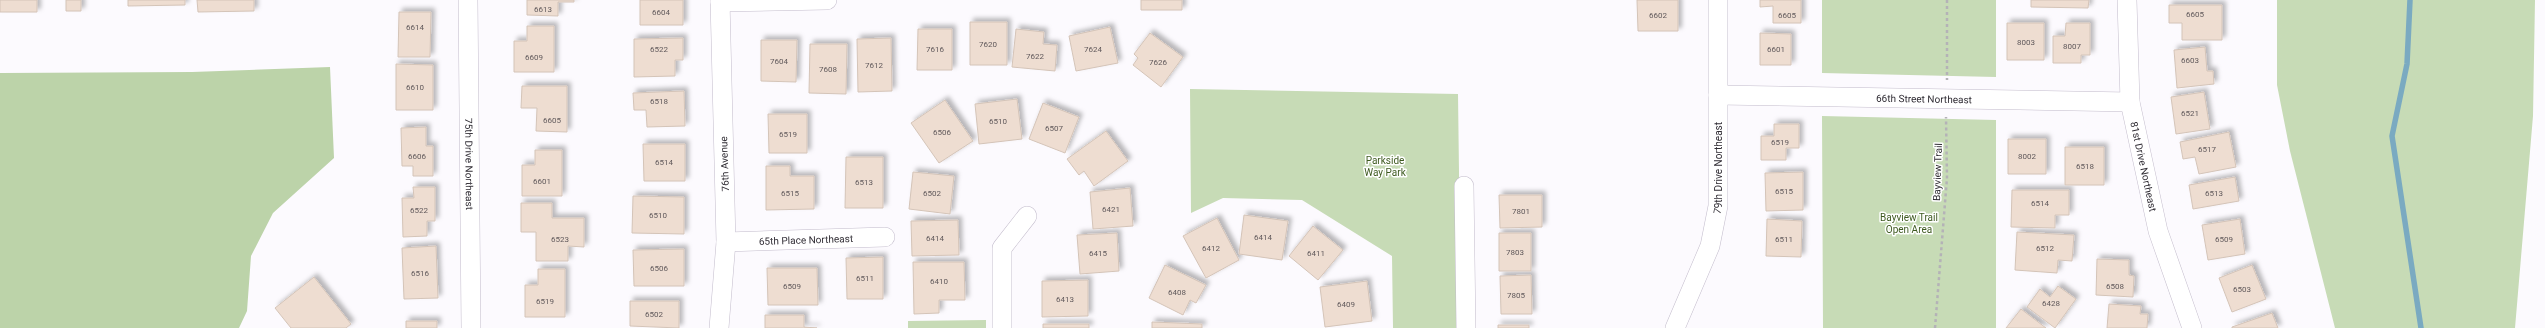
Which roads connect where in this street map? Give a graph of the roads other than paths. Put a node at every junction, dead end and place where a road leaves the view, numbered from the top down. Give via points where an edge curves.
1 (468, 0) edge
2 (826, 0) edge
3 (1718, 0) edge
4 (2127, 0) edge
5 (720, 1) edge
6 (1718, 95) junction
7 (2130, 102) junction
8 (1464, 186) dead end
9 (1027, 216) dead end
10 (885, 236) dead end
11 (726, 242) junction
12 (471, 328) edge
13 (719, 328) edge
14 (1002, 328) edge
15 (1466, 328) edge
16 (1675, 328) edge
17 (2192, 328) edge

1 - 12 street, 75th Drive Northeast
2 - 5 street
3 - 6 street, 79th Drive Northeast
4 - 7 street, 81st Drive Northeast
5 - 11 street, 76th Avenue
6 - 7 street, 66th Street Northeast
6 - 16 street, 79th Drive Northeast via 1718,206 1710,246
7 - 17 street, 81st Drive Northeast via 2158,231
8 - 15 street
9 - 14 street via 1002,248
10 - 11 street, 65th Place Northeast
11 - 13 street, 76th Avenue

